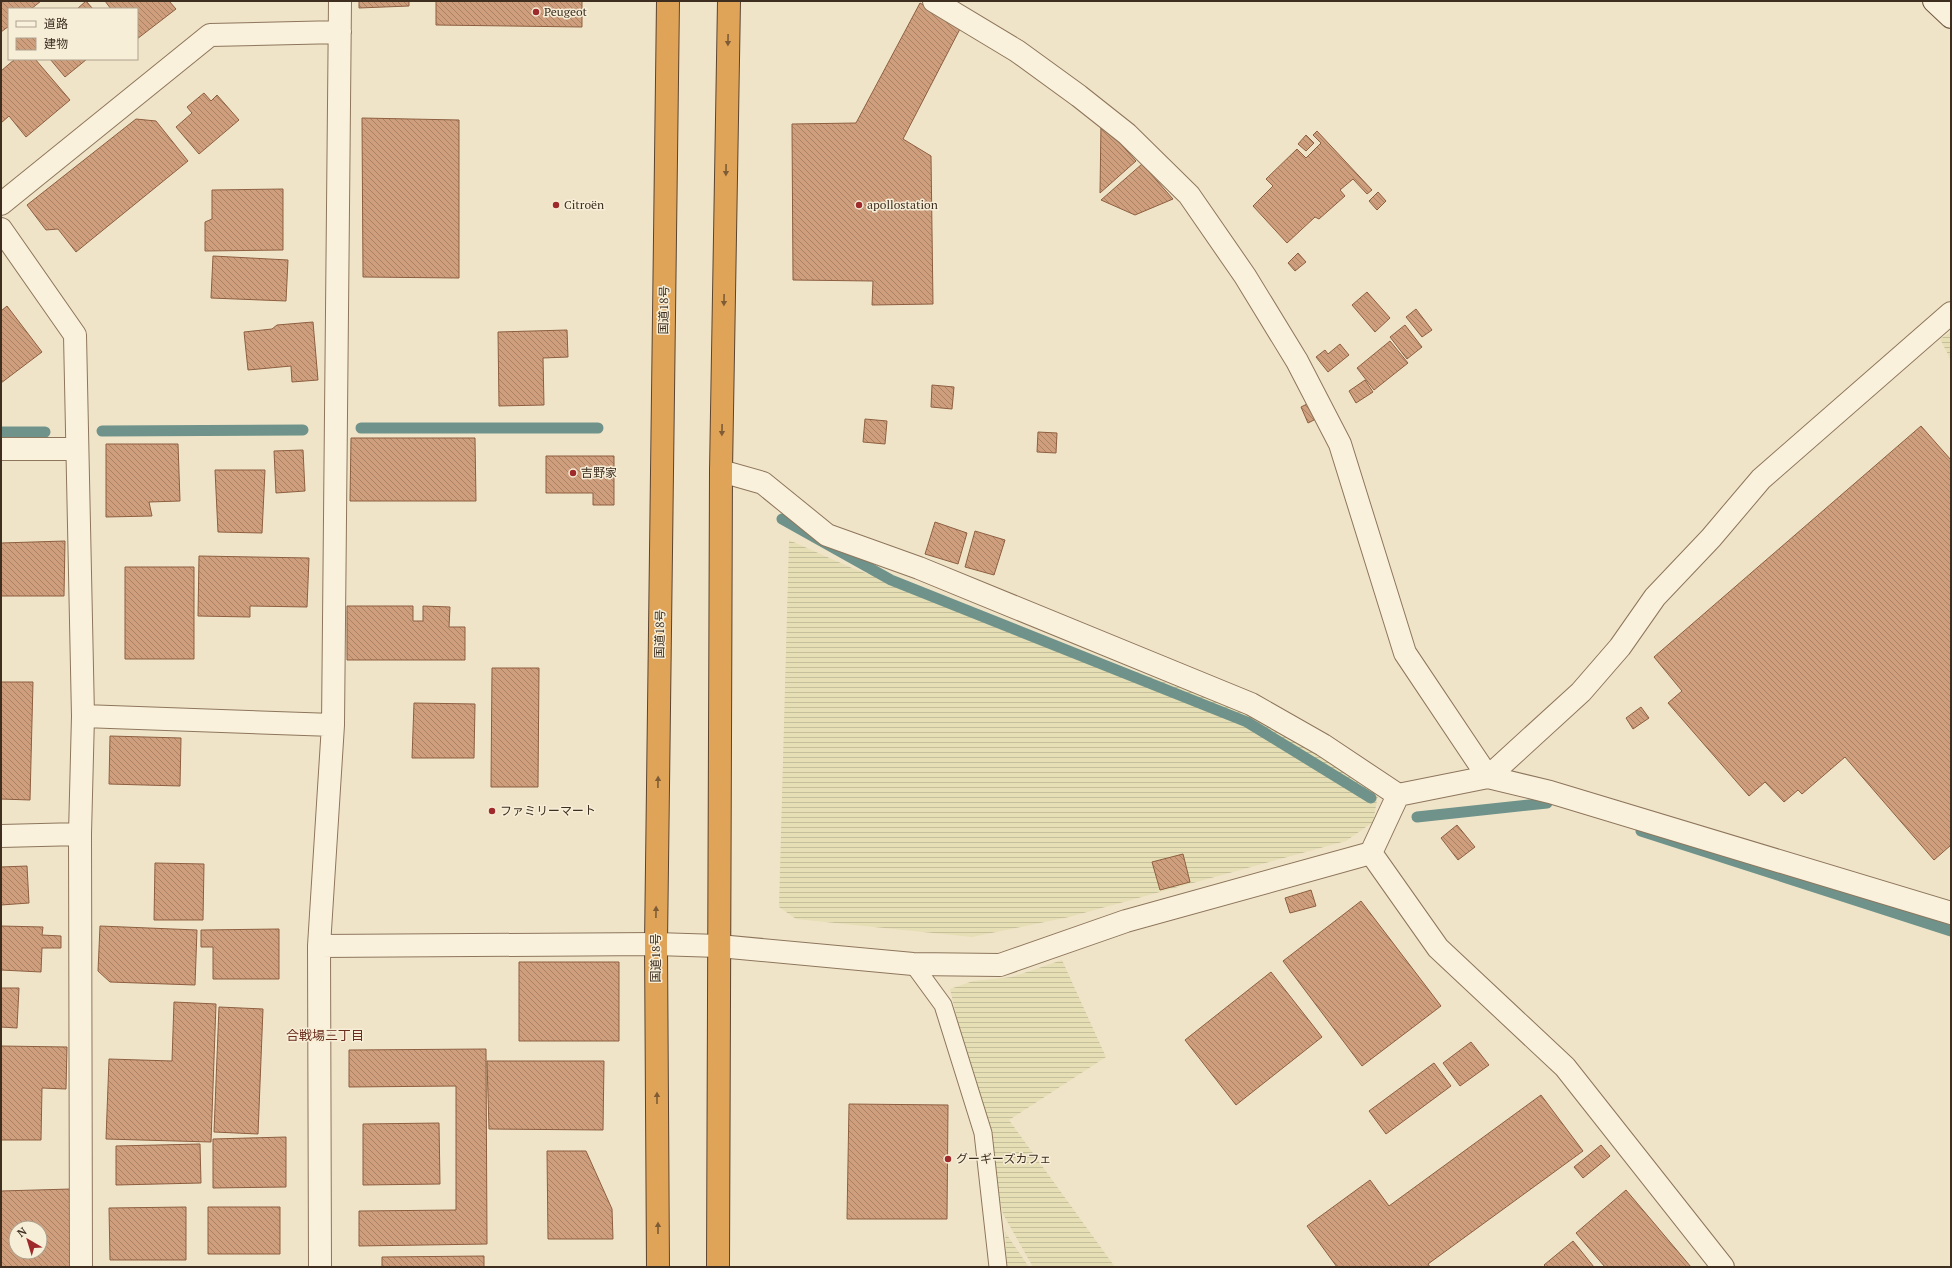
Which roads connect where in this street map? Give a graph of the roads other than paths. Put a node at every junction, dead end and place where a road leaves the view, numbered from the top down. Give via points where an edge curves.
1 (340, 1) edge
2 (668, 1) edge
3 (729, 1) edge
4 (934, 1) edge
5 (1934, 1) edge
6 (1951, 17) edge
7 (340, 32) junction
8 (1, 204) edge
9 (1, 229) edge
10 (1951, 312) edge
11 (1, 449) edge
12 (77, 450) junction
13 (721, 471) junction
14 (83, 716) junction
15 (333, 725) junction
16 (1488, 777) junction
17 (1398, 795) junction
18 (80, 834) junction
19 (1, 836) edge
20 (1371, 853) junction
21 (1951, 914) edge
22 (656, 944) junction
23 (319, 946) junction
24 (718, 946) junction
25 (913, 964) junction
26 (81, 1267) edge
27 (320, 1267) edge
28 (658, 1267) edge
29 (718, 1267) edge
30 (998, 1267) edge
31 (1723, 1267) edge

1 - 7 street
22 -> 2 highway, 国道18号
3 -> 13 highway
4 - 16 street via 1017,51 1079,96 1127,134 1189,195 1246,276 1297,361 1340,444 1405,653
5 - 6 street
7 - 8 street via 210,35
7 - 15 street
9 - 12 street via 75,335
10 - 16 street via 1761,479 1711,538 1655,597 1620,647 1581,692
11 - 12 street
12 - 14 street
13 - 17 street via 763,483 827,535 919,568 1252,704 1323,745
13 - 24 highway
14 - 15 street
14 - 18 street
15 - 23 street
16 - 17 street
16 - 21 street via 1550,792
17 - 20 street
18 - 19 street
18 - 26 street
20 - 25 street via 1126,921 1000,965
20 - 31 street via 1438,948 1565,1067
22 - 23 street
22 - 24 street
28 -> 22 highway, 国道18号
23 - 27 street
24 - 25 street
24 - 29 highway
25 - 30 lane via 943,1005 983,1133

